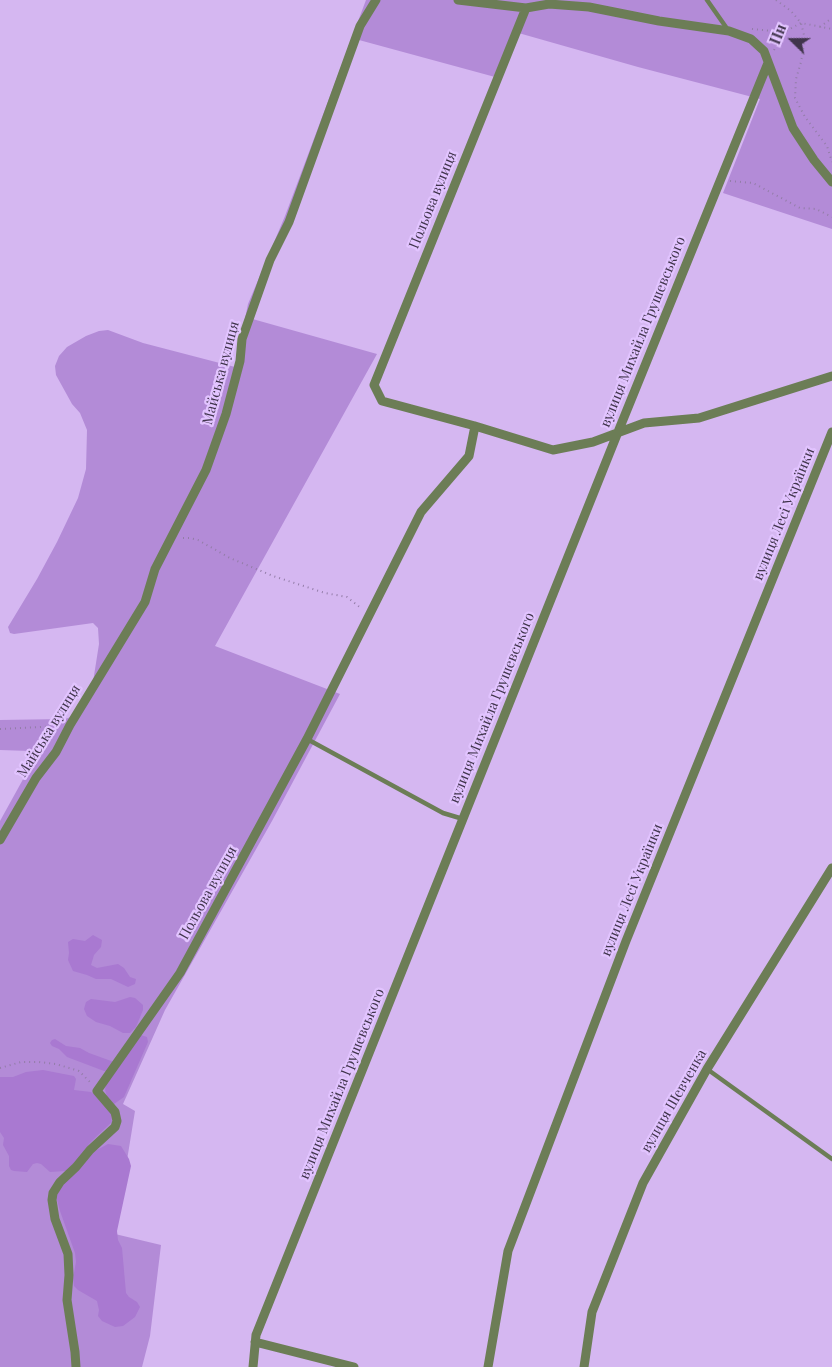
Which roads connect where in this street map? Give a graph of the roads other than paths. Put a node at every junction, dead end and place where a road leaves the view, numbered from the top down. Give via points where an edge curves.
1 (376, 0) edge
2 (458, 0) edge
3 (707, 0) edge
4 (526, 8) junction
5 (729, 31) junction
6 (768, 63) junction
7 (832, 182) edge
8 (832, 376) edge
9 (475, 426) junction
10 (618, 432) junction
11 (832, 432) edge
12 (307, 739) junction
13 (463, 819) junction
14 (0, 840) edge
15 (832, 868) edge
16 (707, 1069) junction
17 (832, 1159) edge
18 (255, 1342) junction
19 (76, 1367) edge
20 (253, 1367) edge
21 (354, 1367) edge
22 (488, 1367) edge
23 (584, 1367) edge

1 - 14 street, Майська вулиця via 360,26 289,222 270,260 242,339 240,361 226,414 206,470 155,569 145,602
2 - 4 street
3 - 5 lane
4 - 5 street via 549,4 589,8
4 - 9 street, Польова вулиця via 374,385 382,401
5 - 6 street via 751,39 764,50
6 - 7 street via 793,128
6 - 10 street, вулиця Михайла Грушевського
8 - 10 street via 699,418 644,423
9 - 10 street via 553,450 593,442
9 - 12 street, Польова вулиця via 470,456 421,512
10 - 13 street, вулиця Михайла Грушевського
11 - 22 street, вулиця Лесі Українки via 626,941 508,1251
12 - 13 lane via 443,812
12 - 19 street, Польова вулиця via 180,973 97,1091 115,1112 115,1127 52,1193 55,1219 68,1254 67,1300
13 - 18 street, вулиця Михайла Грушевського
15 - 16 street, вулиця Шевченка
16 - 17 lane
16 - 23 street, вулиця Шевченка via 643,1183 592,1312
18 - 20 street, вулиця Михайла Грушевського
18 - 21 street

